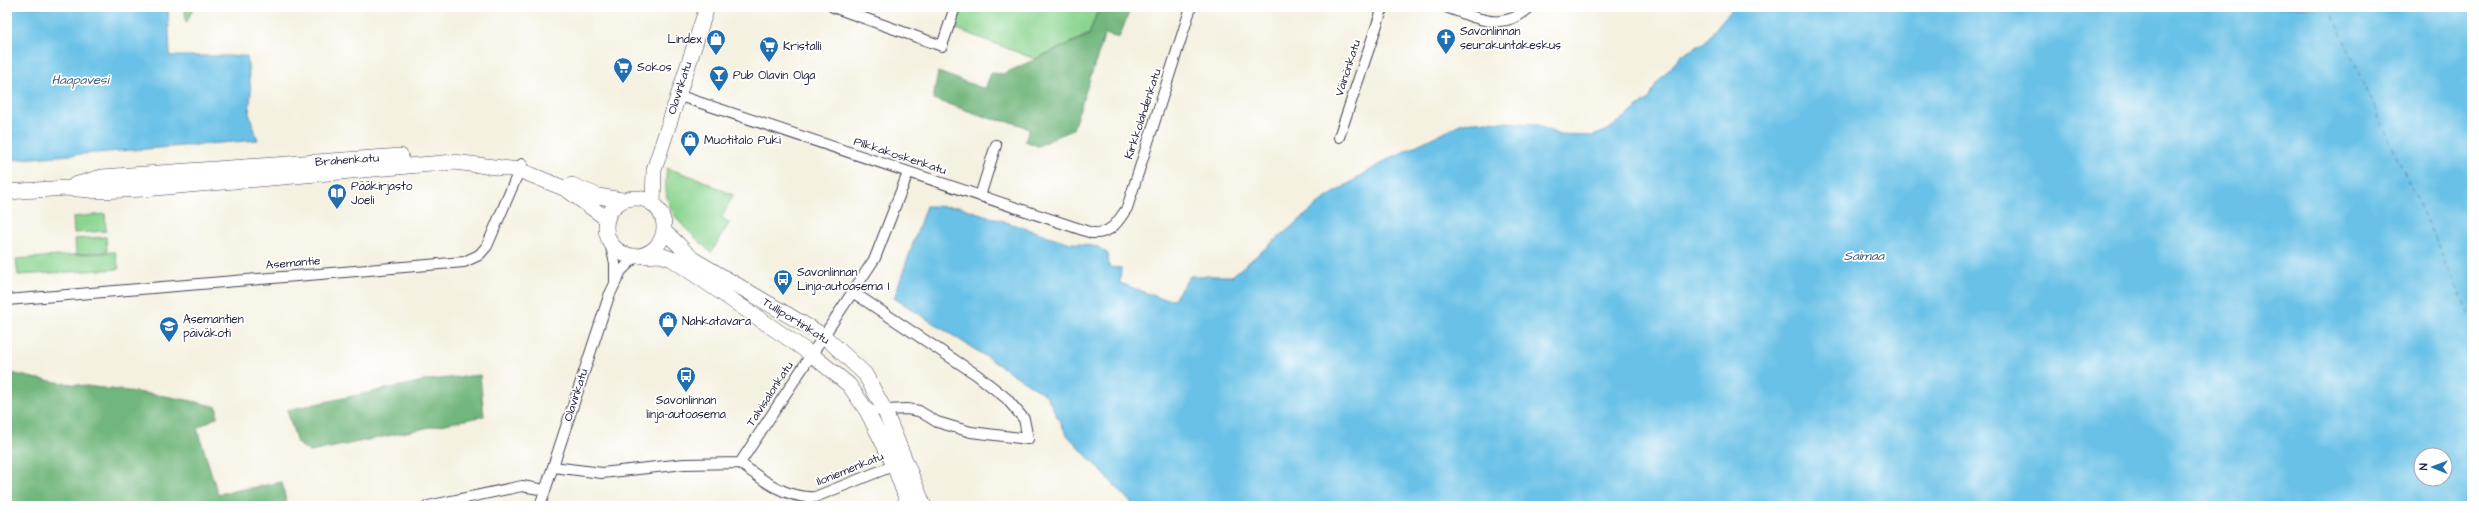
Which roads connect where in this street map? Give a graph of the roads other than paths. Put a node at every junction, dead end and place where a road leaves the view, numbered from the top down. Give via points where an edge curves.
1 (707, 7) edge
2 (833, 7) edge
3 (955, 7) edge
4 (1191, 7) edge
5 (1383, 7) edge
6 (1446, 7) edge
7 (1530, 7) edge
8 (678, 95) junction
9 (1339, 137) dead end
10 (996, 145) dead end
11 (520, 167) junction
12 (654, 170) junction
13 (908, 173) junction
14 (7, 192) edge
15 (980, 196) junction
16 (629, 199) junction
17 (653, 204) junction
18 (607, 219) junction
19 (1115, 227) joint
20 (664, 232) junction
21 (610, 243) junction
22 (639, 256) junction
23 (615, 285) junction
24 (854, 293) junction
25 (7, 300) edge
26 (824, 336) junction
27 (811, 354) junction
28 (884, 409) junction
29 (867, 411) junction
30 (740, 463) junction
31 (900, 463) junction
32 (553, 467) junction
33 (545, 490) junction
34 (428, 506) edge
35 (540, 506) edge
36 (910, 506) edge
37 (924, 506) edge

1 - 8 main road, Olavinkatu
2 - 3 street via 942,46
4 - 19 street, Kirkkolahdenkatu via 1127,208
5 - 9 street, Väinönkatu
6 - 7 street via 1495,22 1511,20
8 - 12 main road, Olavinkatu
8 - 13 street, Pilkkakoskenkatu
10 - 15 street
11 - 14 main road, Brahenkatu via 454,162 144,189 100,191 66,188
11 - 16 main road, Brahenkatu via 598,196
11 - 18 main road, Brahenkatu via 566,189
11 - 25 street, Asemantie via 487,246 479,255 464,262
12 - 16 main road, Olavinkatu
12 - 17 main road, Olavinkatu
13 - 15 street, Pilkkakoskenkatu
13 - 24 street, Talvisalonkatu via 876,258
15 - 19 street, Pilkkakoskenkatu via 1092,233 1100,233
16 - 17 main road
16 - 18 main road via 610,212
17 - 20 main road via 663,216
18 - 21 main road
20 - 22 main road via 657,247
20 - 26 main road, Tulliportinkatu via 678,242 684,252 694,260
21 - 22 main road via 617,250
21 - 23 street, Olavinkatu via 615,263
22 - 23 street, Olavinkatu via 621,271
22 - 27 main road, Tulliportinkatu via 660,255 672,259
23 - 32 street, Olavinkatu
24 - 26 street, Talvisalonkatu
24 - 28 street via 977,374 1006,398 1024,419 1028,439 970,432 937,422 919,411
26 - 27 street, Talvisalonkatu
26 - 28 main road, Tulliportinkatu via 865,374
27 - 29 main road, Tulliportinkatu via 849,385
27 - 30 street, Talvisalonkatu
28 - 29 street
28 - 31 main road, Tulliportinkatu
29 - 31 main road, Tulliportinkatu
30 - 31 street, Iloniemenkatu via 770,485 802,498 815,498
30 - 32 street via 684,464 602,473
31 - 36 main road, Tulliportinkatu
31 - 37 main road, Tulliportinkatu
32 - 33 street, Olavinkatu
33 - 34 street via 522,486
33 - 35 street, Olavinkatu

